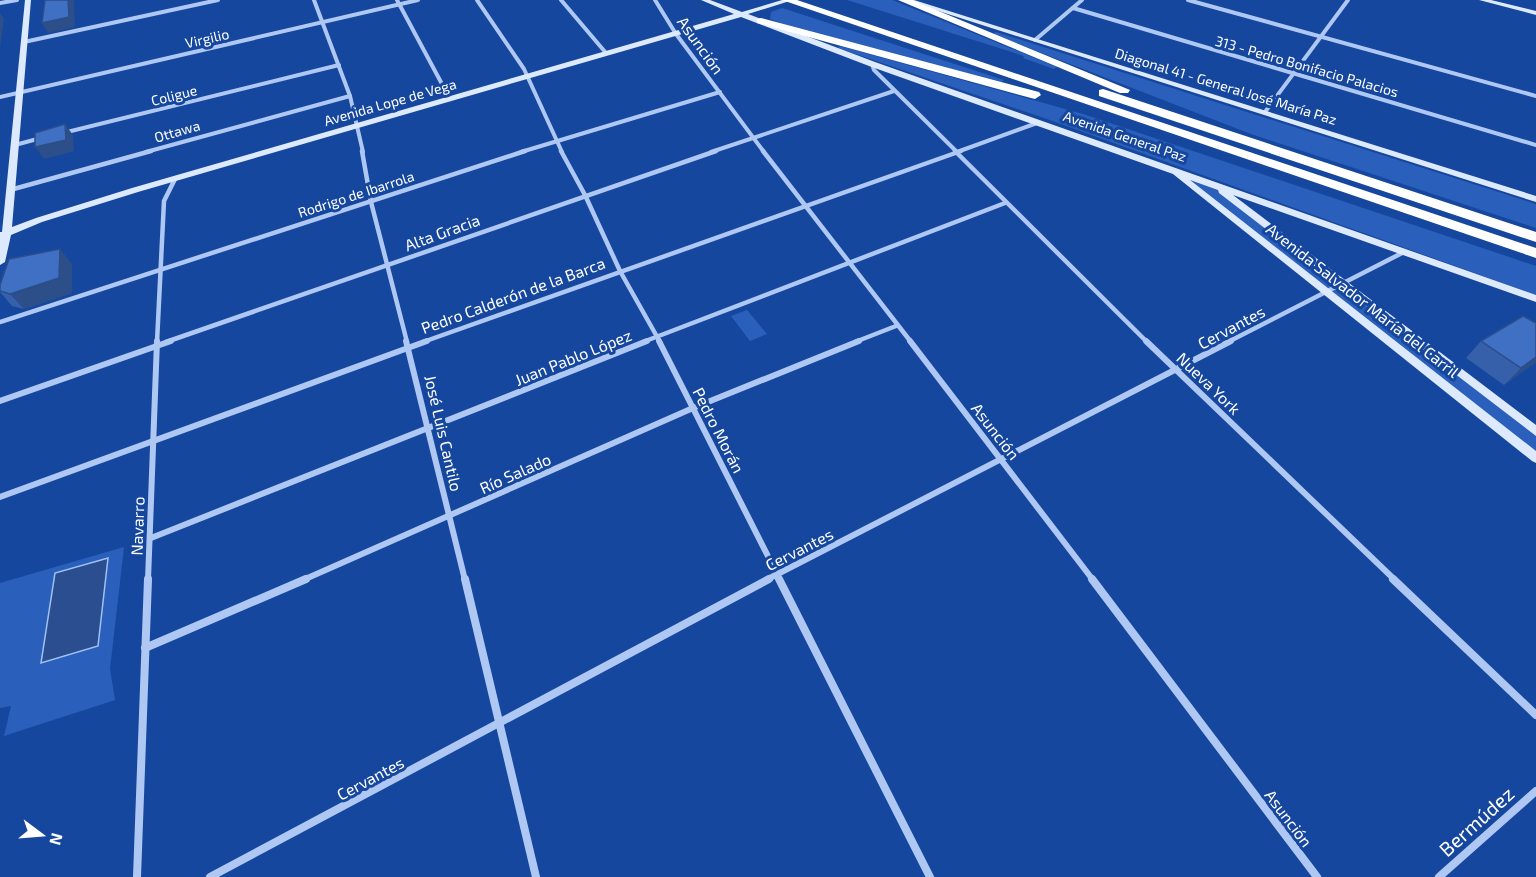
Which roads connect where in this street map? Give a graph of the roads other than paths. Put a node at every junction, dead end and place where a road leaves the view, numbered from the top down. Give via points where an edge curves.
1 (17, 0) edge
2 (28, 0) edge
3 (218, 0) edge
4 (314, 0) edge
5 (418, 0) edge
6 (477, 0) edge
7 (561, 0) edge
8 (655, 0) edge
9 (704, 0) edge
10 (789, 0) edge
11 (822, 0) edge
12 (905, 0) edge
13 (1082, 0) edge
14 (1188, 0) edge
15 (1348, 0) edge
16 (1482, 0) edge
17 (398, 2) edge
18 (0, 3) edge
19 (1072, 8) junction
20 (1536, 13) edge
21 (743, 14) junction
22 (761, 21) junction
23 (322, 22) junction
24 (676, 34) junction
25 (1321, 36) junction
26 (1035, 40) junction
27 (24, 42) junction
28 (606, 53) junction
29 (872, 64) junction
30 (339, 65) junction
31 (1294, 73) junction
32 (528, 77) junction
33 (894, 91) junction
34 (720, 92) junction
35 (19, 93) junction
36 (350, 96) junction
37 (1536, 96) edge
38 (0, 97) edge
39 (450, 99) junction
40 (1265, 112) junction
41 (1037, 123) junction
42 (358, 125) junction
43 (61, 133) edge
44 (49, 136) edge
45 (754, 139) junction
46 (556, 141) junction
47 (15, 145) junction
48 (1536, 145) edge
49 (1253, 150) junction
50 (955, 153) junction
51 (1169, 168) junction
52 (175, 179) junction
53 (1212, 183) junction
54 (10, 190) junction
55 (585, 195) junction
56 (1536, 199) edge
57 (371, 202) junction
58 (1005, 203) junction
59 (808, 207) junction
60 (3, 235) edge
61 (1536, 237) edge
62 (1404, 252) junction
63 (1536, 253) edge
64 (0, 262) edge
65 (849, 263) junction
66 (386, 266) junction
67 (160, 271) junction
68 (620, 271) junction
69 (1343, 284) junction
70 (1326, 292) junction
71 (1536, 299) edge
72 (0, 322) edge
73 (896, 326) junction
74 (657, 337) junction
75 (157, 345) junction
76 (409, 347) junction
77 (1176, 370) junction
78 (0, 401) edge
79 (693, 408) junction
80 (429, 429) junction
81 (1536, 431) edge
82 (154, 441) junction
83 (1536, 458) edge
84 (1002, 460) junction
85 (0, 497) edge
86 (450, 517) junction
87 (151, 538) junction
88 (776, 575) junction
89 (146, 648) junction
90 (1536, 715) edge
91 (500, 724) junction
92 (1536, 791) edge
93 (137, 877) edge
94 (210, 877) edge
95 (536, 877) edge
96 (930, 877) edge
97 (1317, 877) edge
98 (1439, 877) edge

1 - 18 street
2 - 27 street
3 - 27 street
4 - 23 street, José Luis Cantilo
5 - 17 street, Virgilio
6 - 32 street, Pedro Morán
7 - 28 street
8 - 24 street, Asunción
9 - 21 street, Avenida General Paz
10 - 21 street, Avenida Lope de Vega
10 - 49 highway, Avenida General Paz
11 - 49 highway, Avenida General Paz via 1075,84
12 - 26 street, Diagonal 41 - General José María Paz
12 - 49 highway
13 - 19 street
14 - 25 street
15 - 25 street
16 - 20 street
17 - 23 street, Virgilio
17 - 39 street
19 - 26 street
19 - 31 street, 313 - Pedro Bonifacio Palacios
21 - 22 street, Avenida General Paz
21 - 24 street, Avenida Lope de Vega
22 - 29 street, Avenida General Paz
22 - 49 highway
23 - 30 street, José Luis Cantilo
23 - 35 street, Virgilio
24 - 28 street, Avenida Lope de Vega
24 - 34 street, Asunción
25 - 31 street
25 - 37 street
26 - 40 street, Diagonal 41 - General José María Paz
27 - 35 street
28 - 32 street, Avenida Lope de Vega
29 - 33 street, Nueva York
29 - 41 street, Avenida General Paz
30 - 36 street, José Luis Cantilo
30 - 43 street, Coligue
31 - 40 street
31 - 48 street, 313 - Pedro Bonifacio Palacios
32 - 39 street, Avenida Lope de Vega
32 - 46 street, Pedro Morán
33 - 45 street, Alta Gracia
33 - 50 street, Nueva York
34 - 45 street, Asunción
34 - 46 street, Rodrigo de Ibarrola
35 - 38 street, Virgilio
35 - 47 street
36 - 42 street, José Luis Cantilo
36 - 54 street, Ottawa
39 - 42 street, Avenida Lope de Vega
40 - 56 street, Diagonal 41 - General José María Paz
41 - 50 street, Pedro Calderón de la Barca
41 - 51 street, Avenida General Paz
42 - 52 street, Avenida Lope de Vega
42 - 57 street, José Luis Cantilo
44 - 47 street
45 - 55 street, Alta Gracia
45 - 59 street, Asunción
46 - 55 street, Pedro Morán
46 - 57 street, Rodrigo de Ibarrola
47 - 54 street
49 - 61 highway, Avenida General Paz
49 - 63 highway, Avenida General Paz
50 - 58 street, Nueva York
50 - 59 street, Pedro Calderón de la Barca
51 - 53 street, Avenida General Paz
51 - 70 street, Avenida Salvador María del Carril
52 - 60 street, Avenida Lope de Vega via 39,220
52 - 67 street, Navarro via 164,201
53 - 62 street, Avenida General Paz
53 - 69 street, Avenida Salvador María del Carril
54 - 60 street
55 - 66 street, Alta Gracia
55 - 68 street, Pedro Morán
57 - 66 street, José Luis Cantilo
57 - 67 street, Rodrigo de Ibarrola
58 - 65 street, Juan Pablo López
58 - 77 street, Nueva York
59 - 65 street, Asunción
59 - 68 street, Pedro Calderón de la Barca
60 - 64 street
62 - 69 street, Cervantes
62 - 71 street, Avenida General Paz
65 - 73 street, Asunción
65 - 74 street, Juan Pablo López
66 - 75 street, Alta Gracia
66 - 76 street, José Luis Cantilo
67 - 72 street, Rodrigo de Ibarrola
67 - 75 street, Navarro
68 - 74 street, Pedro Morán
68 - 76 street, Pedro Calderón de la Barca
69 - 70 street, Cervantes
69 - 81 street, Avenida Salvador María del Carril
70 - 77 street, Cervantes
70 - 83 street, Avenida Salvador María del Carril
73 - 79 street, Río Salado
73 - 84 street, Asunción
74 - 79 street, Pedro Morán
74 - 80 street, Juan Pablo López
75 - 78 street, Alta Gracia
75 - 82 street, Navarro
76 - 80 street, José Luis Cantilo
76 - 82 street, Pedro Calderón de la Barca
77 - 84 street, Cervantes
77 - 90 street, Nueva York
79 - 86 street, Río Salado
79 - 88 street, Pedro Morán
80 - 86 street, José Luis Cantilo
80 - 87 street, Juan Pablo López
82 - 85 street, Pedro Calderón de la Barca
82 - 87 street, Navarro
84 - 88 street, Cervantes
84 - 97 street, Asunción
86 - 89 street, Río Salado
86 - 91 street, José Luis Cantilo
87 - 89 street, Navarro
88 - 91 street, Cervantes
88 - 96 street, Pedro Morán
89 - 93 street, Navarro
91 - 94 street, Cervantes
91 - 95 street, José Luis Cantilo
92 - 98 street, Bermúdez

